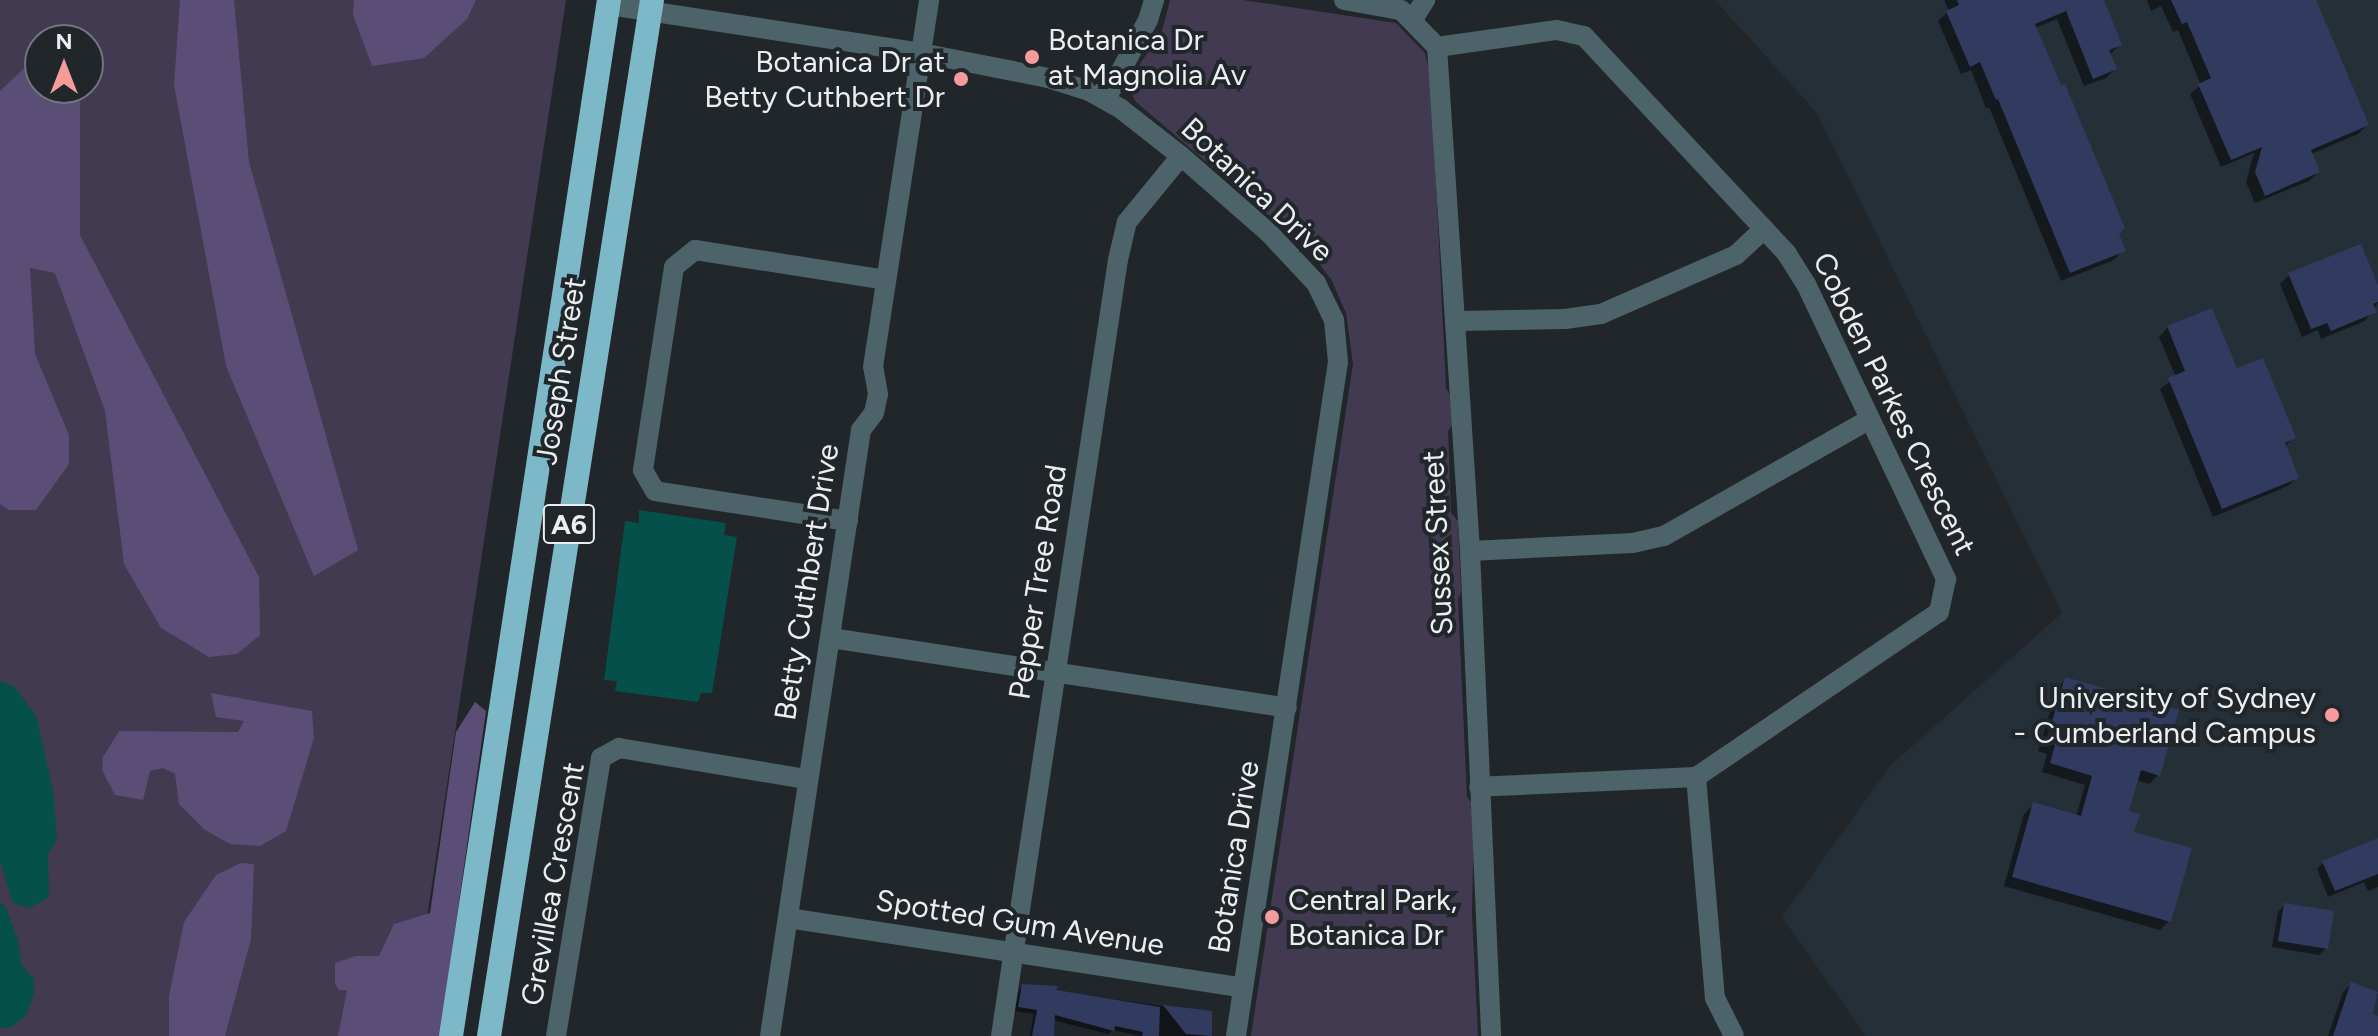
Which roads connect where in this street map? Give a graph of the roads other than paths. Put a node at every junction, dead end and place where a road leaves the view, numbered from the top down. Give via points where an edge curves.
1 (929, 0) edge
2 (1154, 0) edge
3 (1344, 0) edge
4 (1425, 0) edge
5 (609, 2) edge
6 (651, 6) edge
7 (1412, 21) junction
8 (1437, 47) junction
9 (921, 53) junction
10 (1106, 99) junction
11 (1181, 156) junction
12 (1764, 229) junction
13 (886, 280) junction
14 (1456, 321) junction
15 (1870, 419) junction
16 (848, 521) junction
17 (1470, 551) junction
18 (831, 638) junction
19 (1055, 671) junction
20 (1287, 708) junction
21 (1696, 777) junction
22 (806, 779) junction
23 (1479, 787) junction
24 (788, 918) junction
25 (1014, 952) junction
26 (1243, 988) junction
27 (451, 1036) edge
28 (489, 1036) edge
29 (556, 1036) edge
30 (770, 1036) edge
31 (1001, 1036) edge
32 (1236, 1036) edge
33 (1491, 1036) edge
34 (1734, 1036) edge

1 - 9 street, Betty Cuthbert Drive
2 - 10 street
3 - 7 street via 1401,10
4 - 7 street
5 - 6 street, Botanica Drive
5 - 27 highway, Joseph Street / A6
6 - 9 street, Botanica Drive
6 - 28 highway, Joseph Street / A6
7 - 8 street
8 - 12 street, Cobden Parkes Crescent via 1557,30 1584,36
8 - 14 street, Sussex Street
9 - 10 street, Botanica Drive via 1048,78
9 - 13 street, Betty Cuthbert Drive
10 - 11 street, Botanica Drive
11 - 19 street, Pepper Tree Road via 1127,222
11 - 20 street, Botanica Drive via 1298,262 1316,283 1334,320 1338,362
12 - 14 street via 1736,255 1601,314
12 - 15 street, Cobden Parkes Crescent via 1806,284
13 - 16 street, Betty Cuthbert Drive via 873,367 878,394 874,413 861,430
13 - 16 street via 695,250 674,267 643,470 655,491
14 - 17 street, Sussex Street
15 - 17 street via 1664,536 1633,543
15 - 21 street, Cobden Parkes Crescent via 1946,579 1939,612
16 - 18 street, Betty Cuthbert Drive
17 - 23 street, Sussex Street
18 - 19 street
18 - 22 street, Betty Cuthbert Drive
19 - 20 street
19 - 25 street, Pepper Tree Road
20 - 26 street, Botanica Drive
21 - 23 street
21 - 34 street via 1715,998
22 - 24 street, Betty Cuthbert Drive
22 - 29 street, Grevillea Crescent via 619,748 601,758
23 - 33 street, Sussex Street
24 - 25 street, Spotted Gum Avenue
24 - 30 street, Betty Cuthbert Drive
25 - 26 street, Spotted Gum Avenue
25 - 31 street, Pepper Tree Road
26 - 32 street, Botanica Drive

